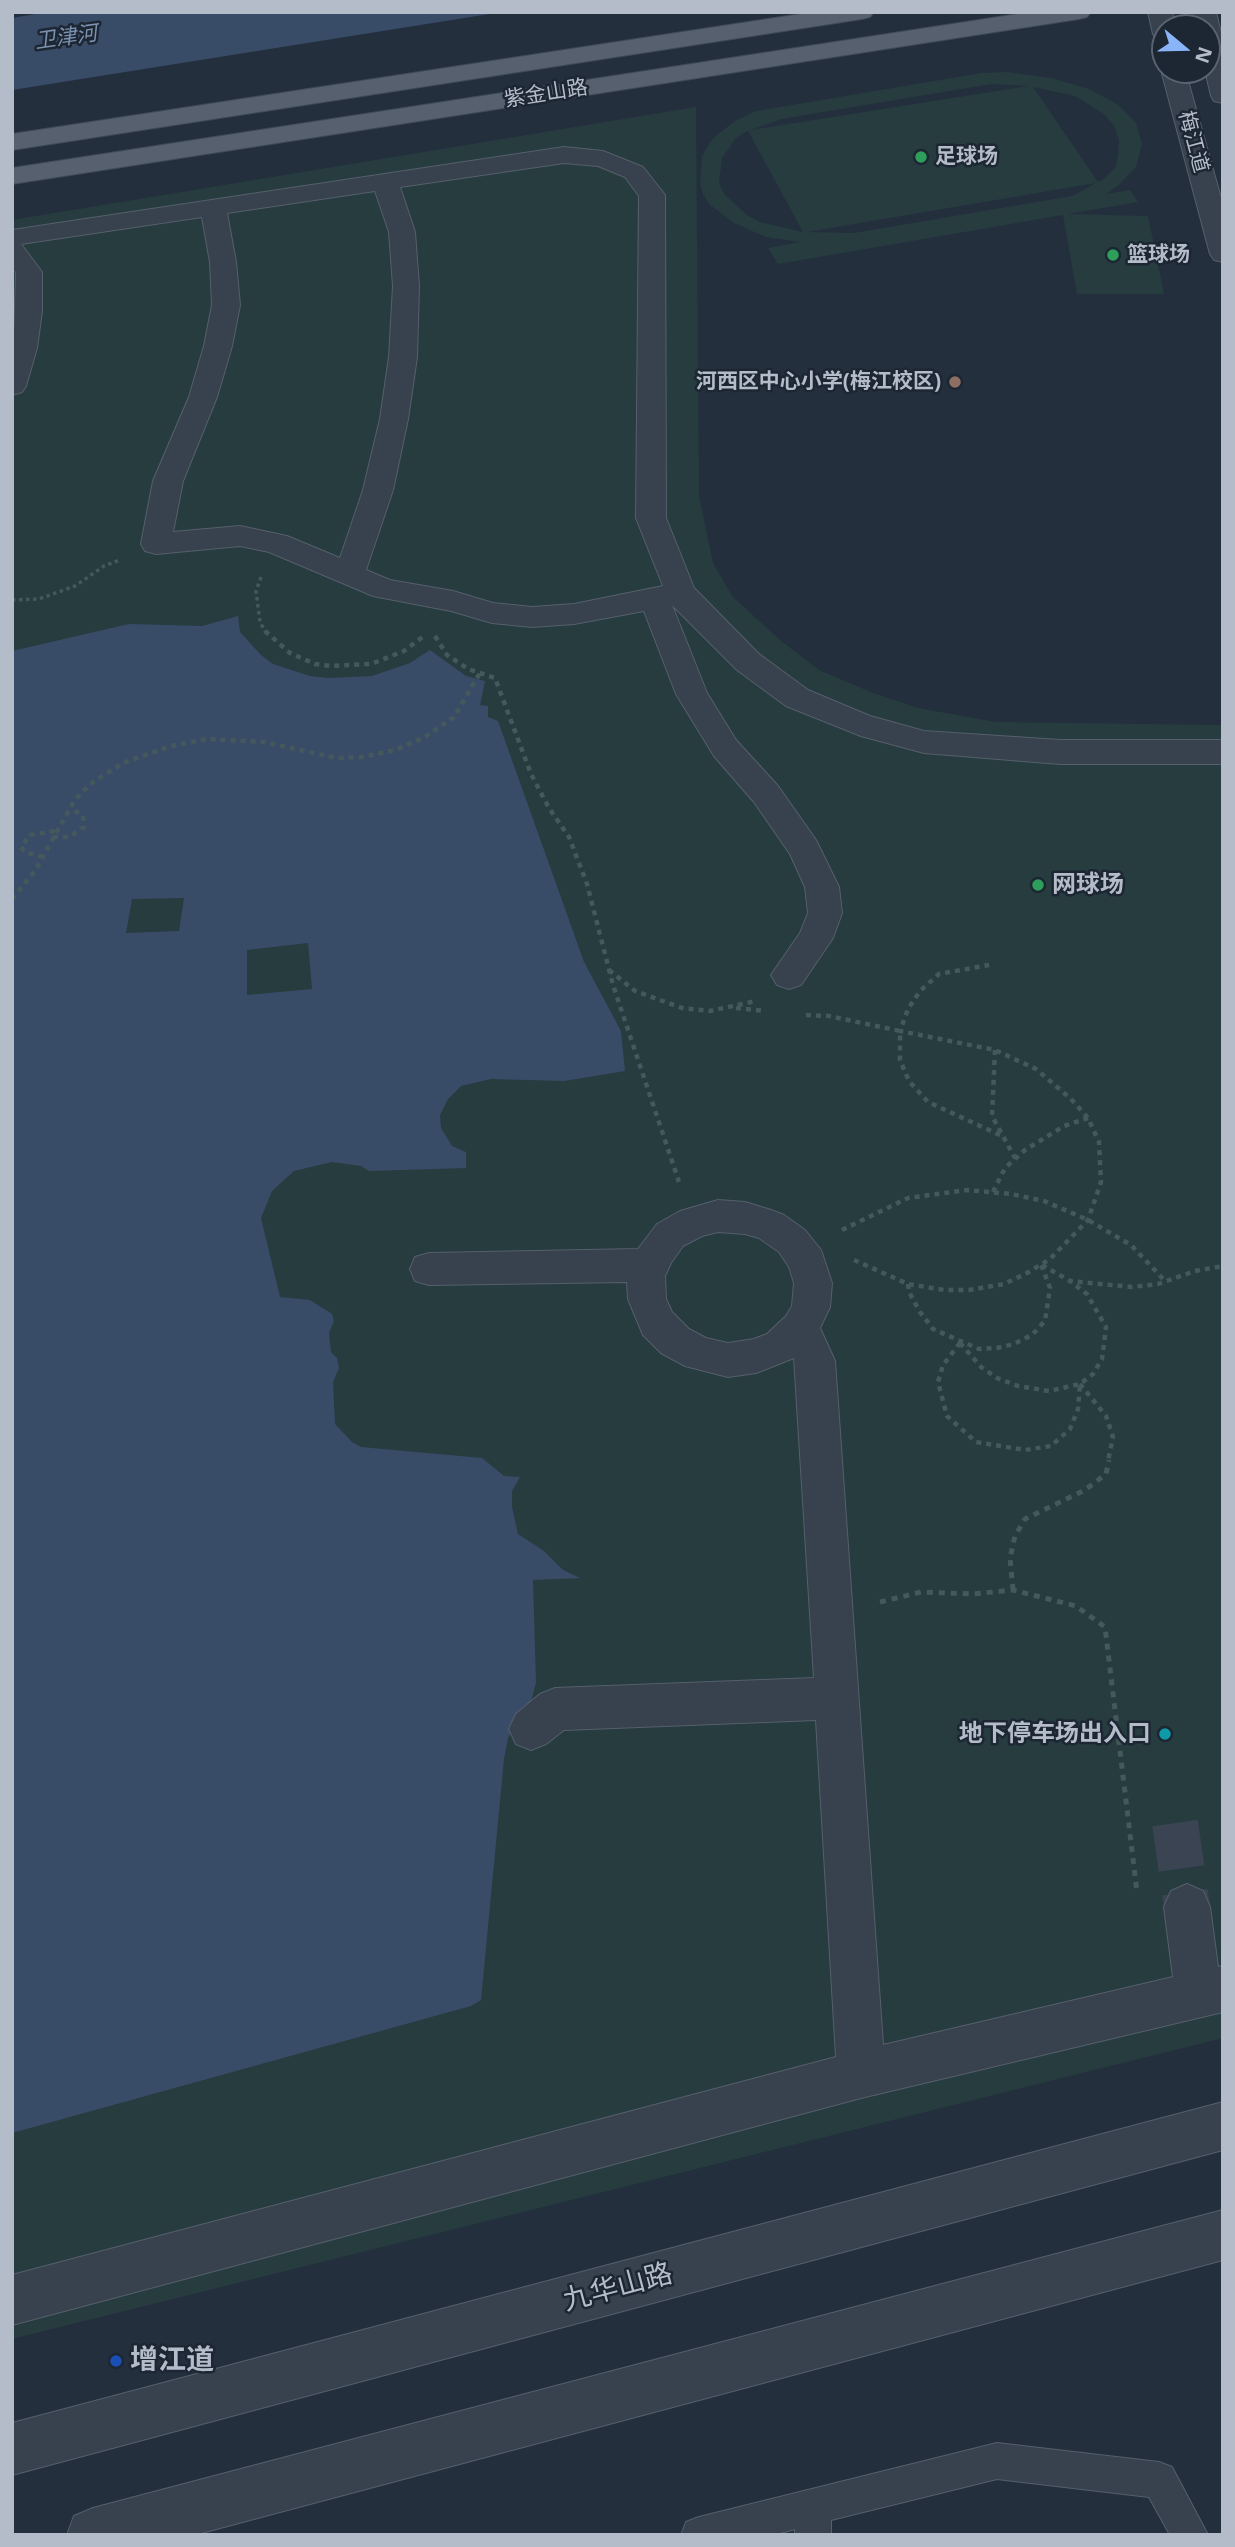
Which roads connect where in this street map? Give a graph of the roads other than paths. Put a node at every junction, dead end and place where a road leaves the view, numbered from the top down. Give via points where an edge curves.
1 (862, 12) edge
2 (1079, 12) edge
3 (1204, 12) edge
4 (1177, 84) edge
5 (1223, 96) edge
6 (12, 142) edge
7 (12, 176) edge
8 (384, 180) junction
9 (213, 207) junction
10 (12, 238) edge
11 (12, 250) edge
12 (1223, 254) edge
13 (12, 386) edge
14 (349, 576) junction
15 (667, 595) junction
16 (1223, 752) edge
17 (789, 975) road end
18 (650, 1265) junction
19 (429, 1269) dead end
20 (800, 1328) junction
21 (838, 1698) junction
22 (531, 1729) dead end
23 (1187, 1907) tunnel mouth
24 (1211, 1993) edge
25 (861, 2074) junction
26 (1223, 2126) edge
27 (1223, 2235) edge
28 (12, 2300) edge
29 (12, 2449) edge
30 (813, 2521) edge
31 (93, 2535) edge
32 (699, 2535) edge
33 (1190, 2535) edge

1 - 6 main road, 紫金山路
2 - 7 main road, 紫金山路
3 - 5 street, 梅江道
4 - 12 street, 梅江道
8 - 9 street
8 - 14 street via 402,232 406,286 403,357 378,490
8 - 15 street via 564,155 603,159 634,173 652,195 651,518 665,559
9 - 10 street
9 - 14 street via 226,305 203,397 168,481 156,544 240,536 276,543
11 - 13 street via 29,272 23,348
14 - 15 street via 436,610 532,617 573,614
15 - 16 street via 797,698 861,725 924,742 990,748
15 - 17 street via 692,694 725,748 766,794 796,838 822,887 825,913 816,938
18 - 19 street
18 - 20 street via 647,1300 657,1323 675,1342 699,1354 728,1360 756,1356 781,1346
18 - 20 street via 670,1235 693,1222 718,1216 771,1226 792,1241 813,1247 807,1261 813,1283 811,1307
20 - 21 street via 815,1361
21 - 22 street via 555,1709
21 - 25 street
23 - 24 street
24 - 25 street
25 - 28 street
26 - 29 street, 九华山路
27 - 31 street
30 - 32 lane
30 - 33 lane via 997,2461 1159,2480

